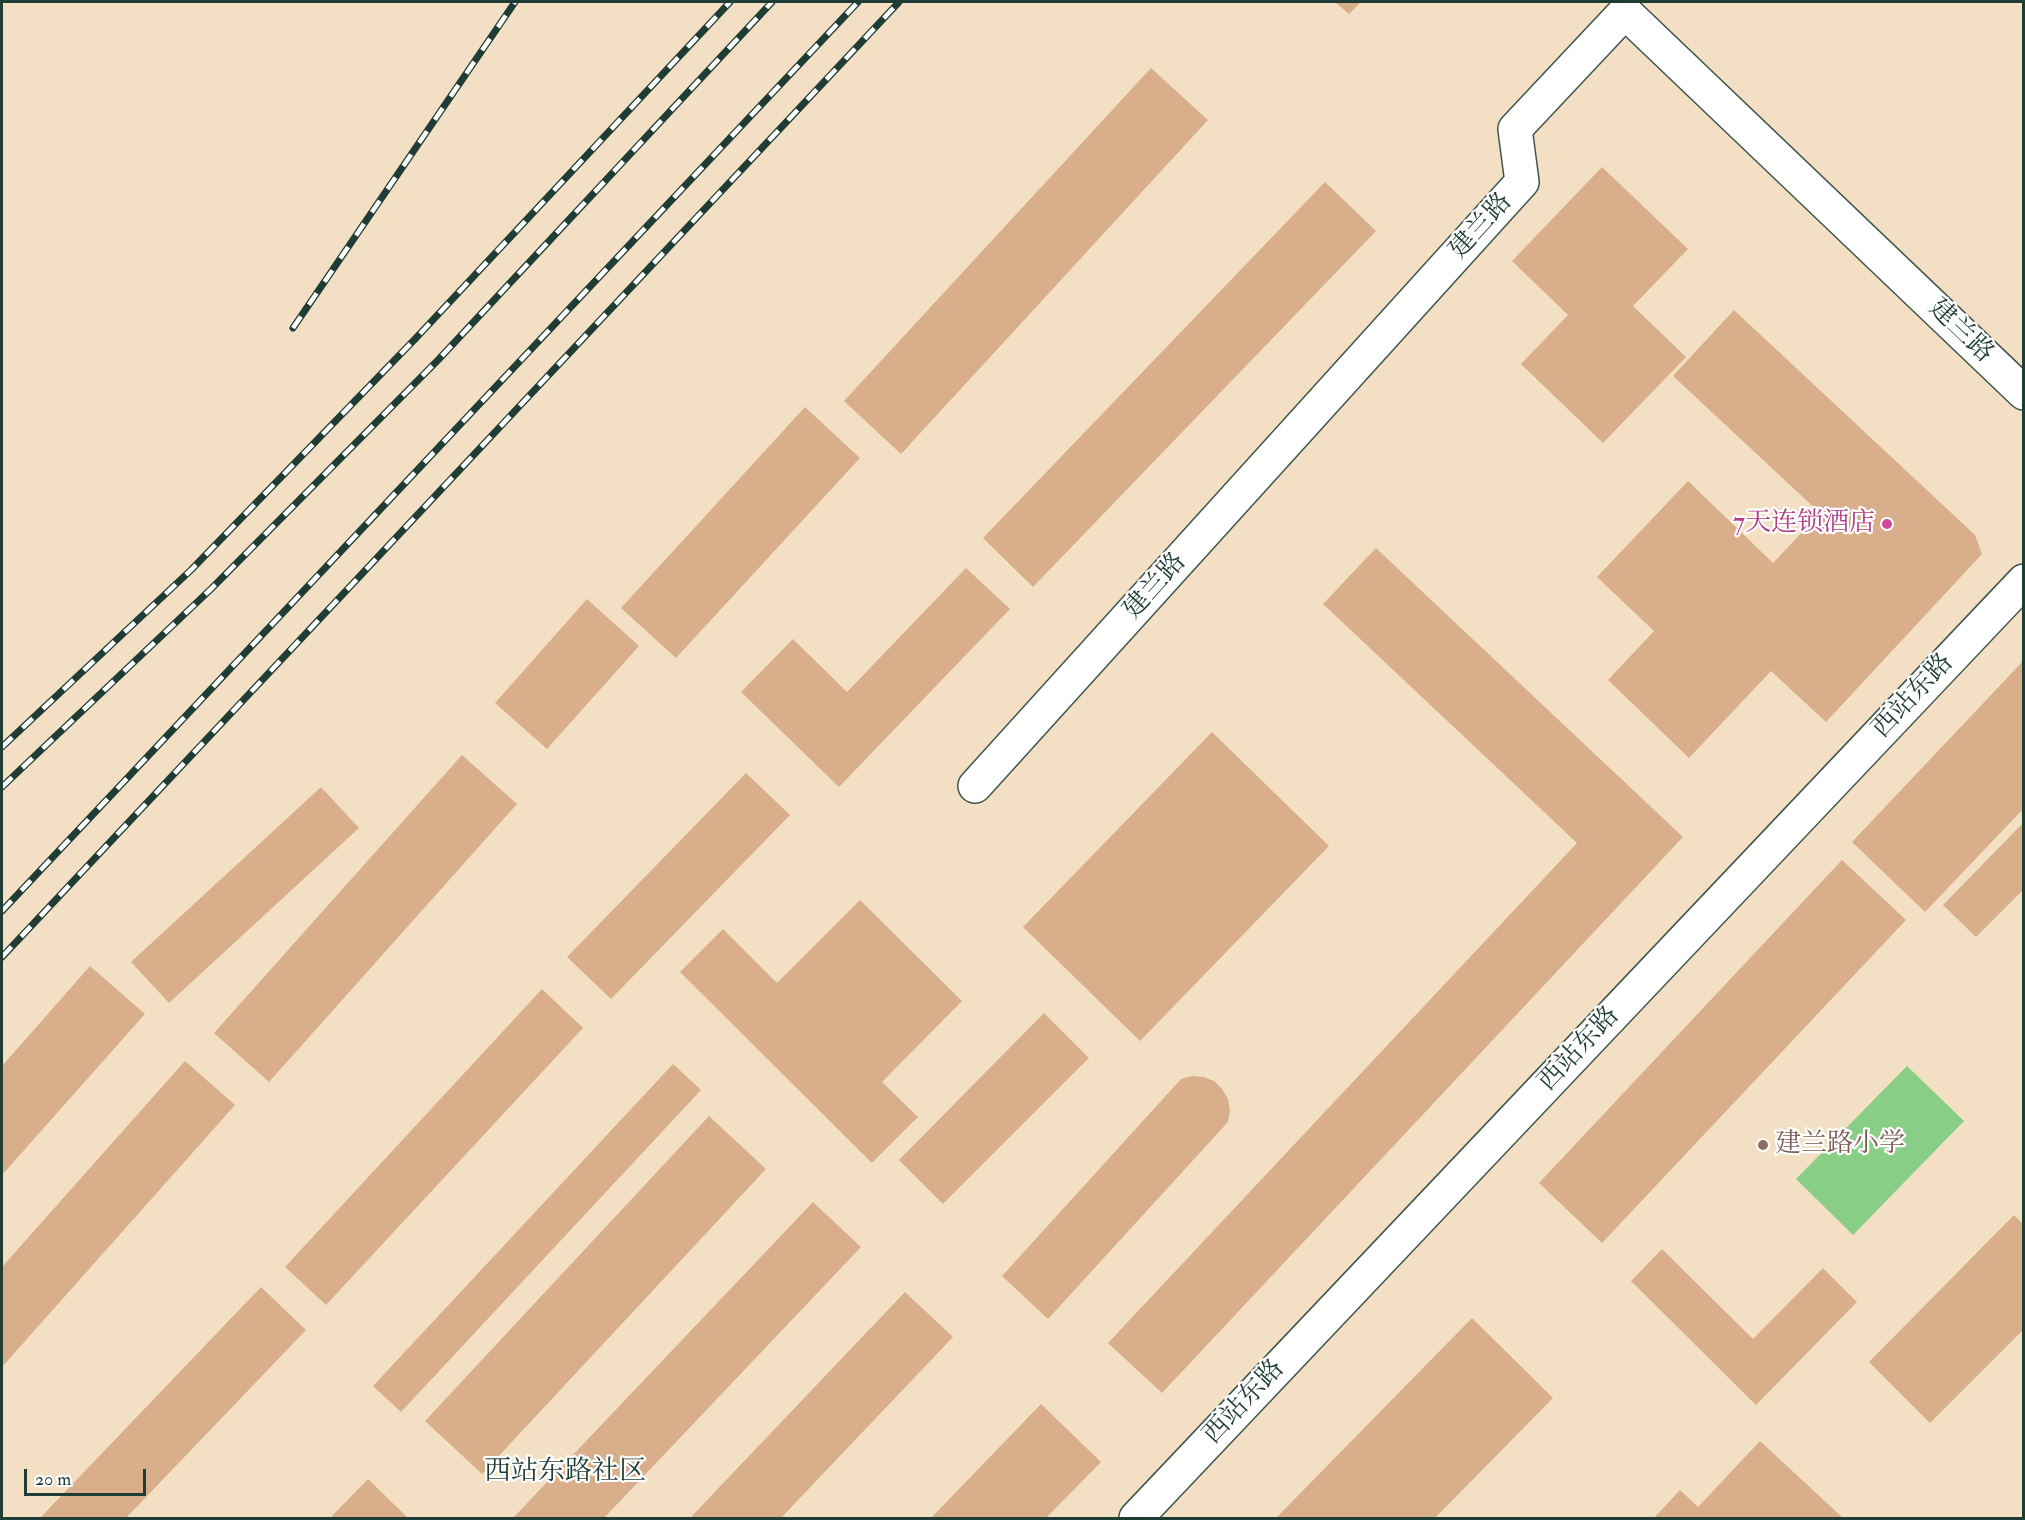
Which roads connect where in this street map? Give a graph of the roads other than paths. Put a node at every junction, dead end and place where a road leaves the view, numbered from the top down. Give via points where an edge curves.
1 (2024, 393) edge
2 (2024, 581) edge
3 (975, 786) dead end
4 (1136, 1518) edge

1 - 3 street, 建兰路 via 1625,12 1515,129 1522,182
2 - 4 street, 西站东路

